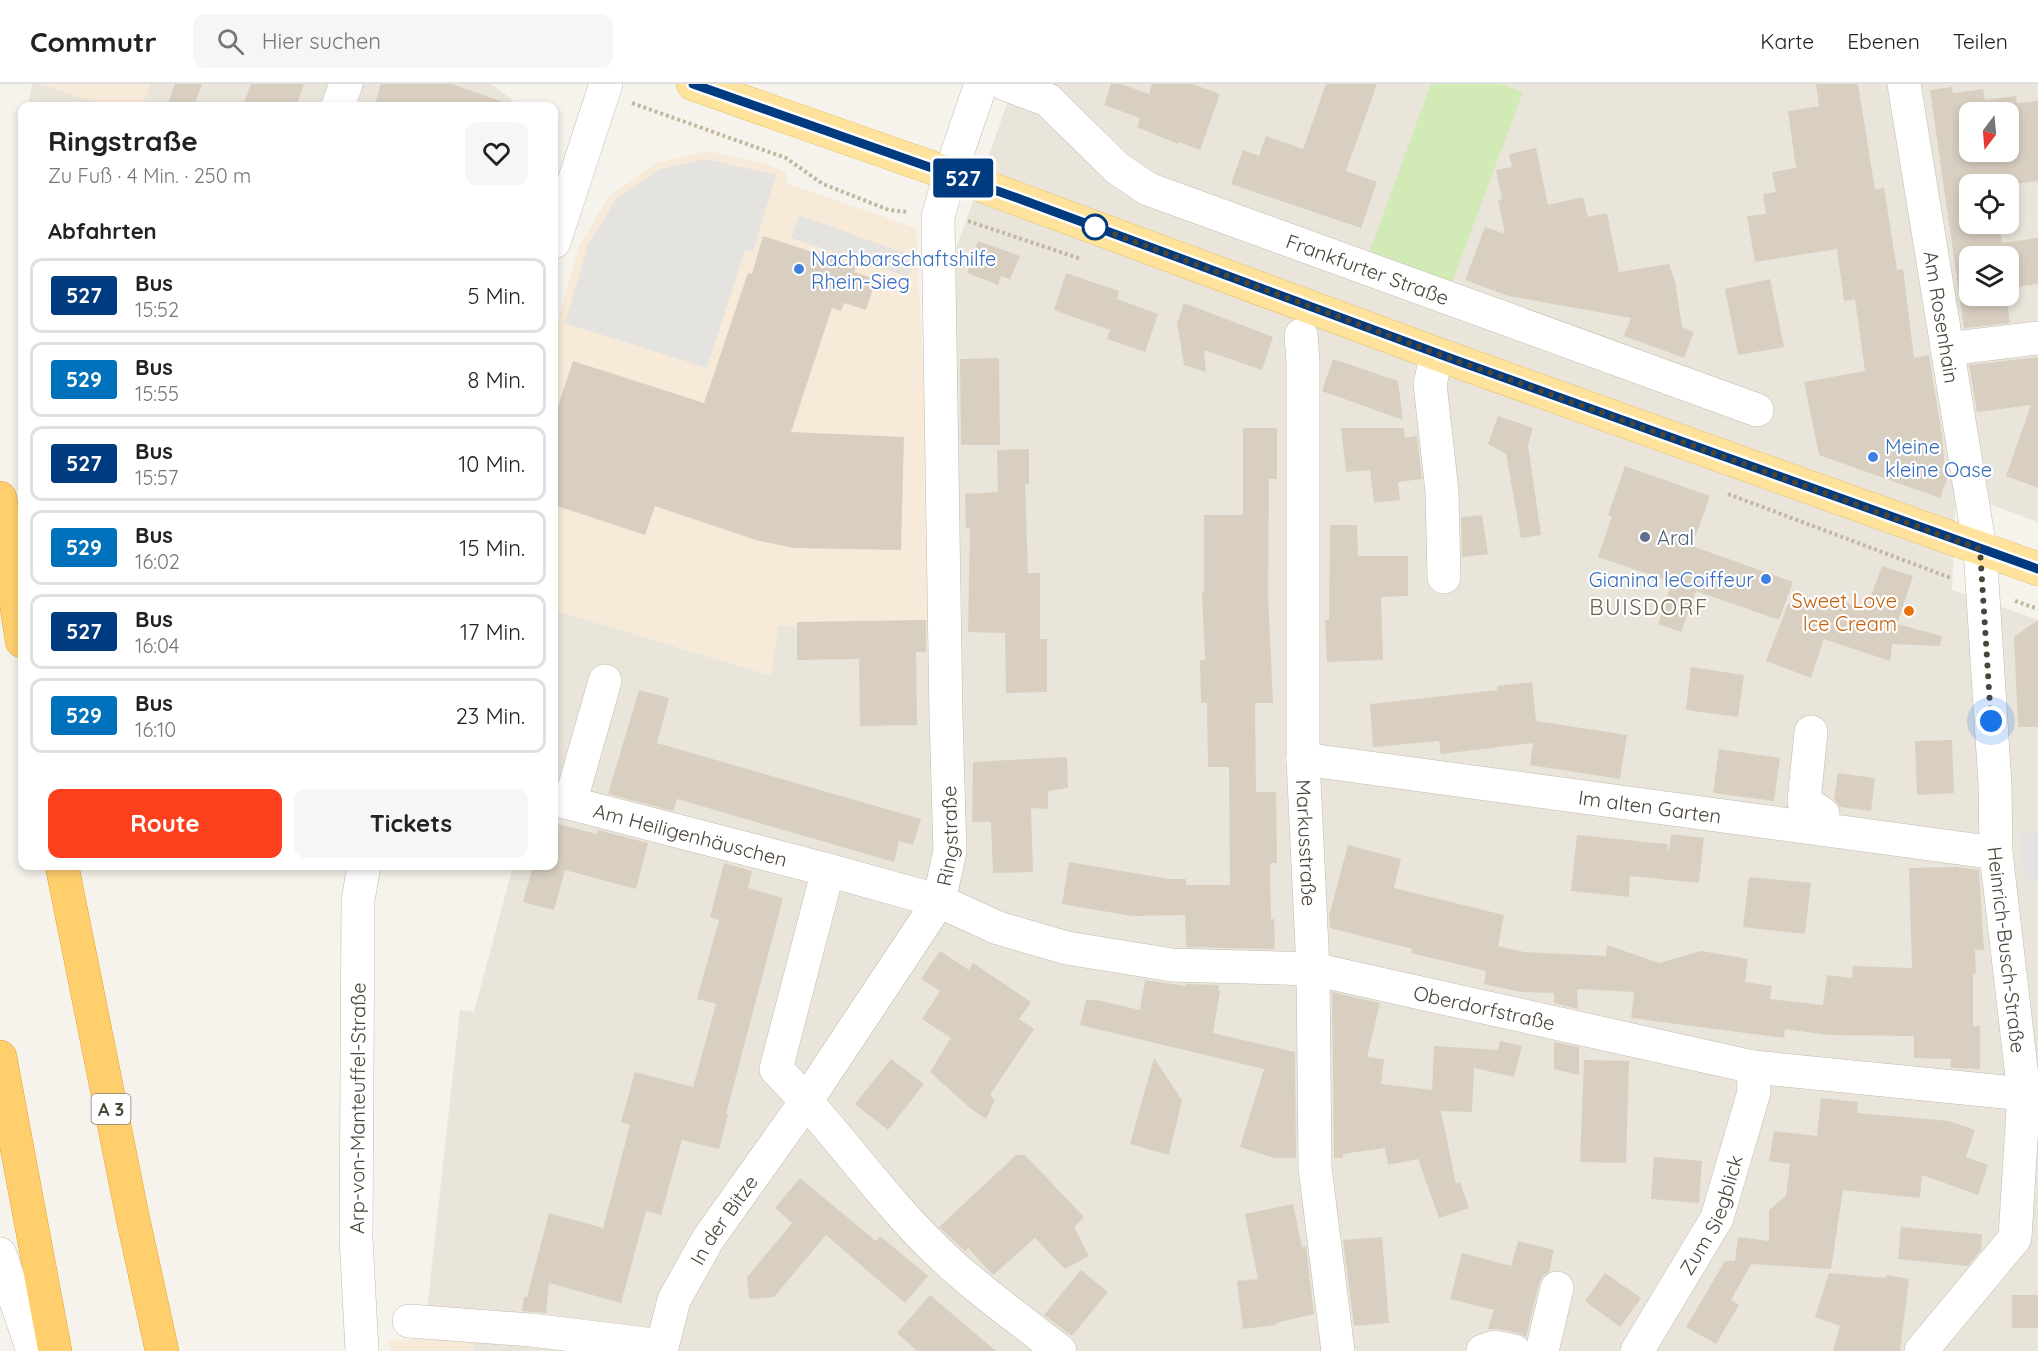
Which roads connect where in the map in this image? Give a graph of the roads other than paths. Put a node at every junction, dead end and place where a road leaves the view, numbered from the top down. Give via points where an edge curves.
1 (346, 84) edge
2 (606, 84) edge
3 (693, 84) edge
4 (981, 84) edge
5 (1005, 84) edge
6 (1904, 84) edge
7 (339, 102) edge
8 (950, 174) junction
9 (558, 230) edge
10 (1301, 335) dead end
11 (2038, 338) edge
12 (1947, 349) junction
13 (1437, 354) junction
14 (1757, 410) dead end
15 (0, 498) edge
16 (1980, 549) junction
17 (2038, 569) edge
18 (1444, 577) dead end
19 (18, 616) edge
20 (605, 681) dead end
21 (1811, 732) dead end
22 (1303, 759) junction
23 (562, 801) edge
24 (1822, 829) junction
25 (1996, 853) junction
26 (63, 870) edge
27 (363, 870) edge
28 (828, 870) junction
29 (939, 902) junction
30 (1313, 969) junction
31 (0, 1057) edge
32 (1753, 1067) junction
33 (2031, 1093) edge
34 (807, 1100) junction
35 (0, 1254) edge
36 (1557, 1288) dead end
37 (409, 1321) dead end
38 (662, 1348) edge
39 (33, 1351) edge
40 (55, 1351) edge
41 (162, 1351) edge
42 (362, 1351) edge
43 (1060, 1351) edge
44 (1338, 1351) edge
45 (1484, 1351) edge
46 (1514, 1351) edge
47 (1542, 1351) edge
48 (1637, 1351) edge
49 (1921, 1351) edge

1 - 7 street
2 - 9 street
3 - 8 main road
4 - 8 street
5 - 14 street, Frankfurter Straße via 1048,100 1117,168 1148,189
6 - 12 street, Am Rosenhain
8 - 13 main road
8 - 29 street, Ringstraße via 938,217 950,852
10 - 22 street, Markusstraße
11 - 12 street
12 - 16 street, Am Rosenhain
13 - 16 main road
13 - 18 street via 1430,384 1442,491
15 - 19 highway
16 - 17 main road
16 - 25 street, Heinrich-Busch-Straße
20 - 23 street
21 - 24 street via 1804,801 1823,814
22 - 24 street, Im alten Garten
22 - 30 street, Markusstraße
23 - 28 street, Am Heiligenhäuschen
24 - 25 street, Im alten Garten
25 - 33 street, Heinrich-Busch-Straße
26 - 41 highway, A 3
27 - 42 street, Arp-von-Manteuffel-Straße via 358,900 356,1238
28 - 29 street, Am Heiligenhäuschen
28 - 34 street via 776,1069
29 - 30 street, Oberdorfstraße via 998,928 1067,948 1172,965
29 - 34 street, Ringstraße
30 - 32 street, Oberdorfstraße
30 - 44 street, Markusstraße via 1315,1168
31 - 40 highway
32 - 33 street, Oberdorfstraße
32 - 48 street, Zum Siegblick via 1754,1092 1717,1218
33 - 49 street, Heinrich-Busch-Straße via 2015,1238
34 - 38 street, In der Bitze via 708,1239 674,1300
34 - 43 street via 883,1193 936,1250
35 - 39 street
36 - 47 street
37 - 38 street via 531,1330
45 - 46 street via 1495,1347

